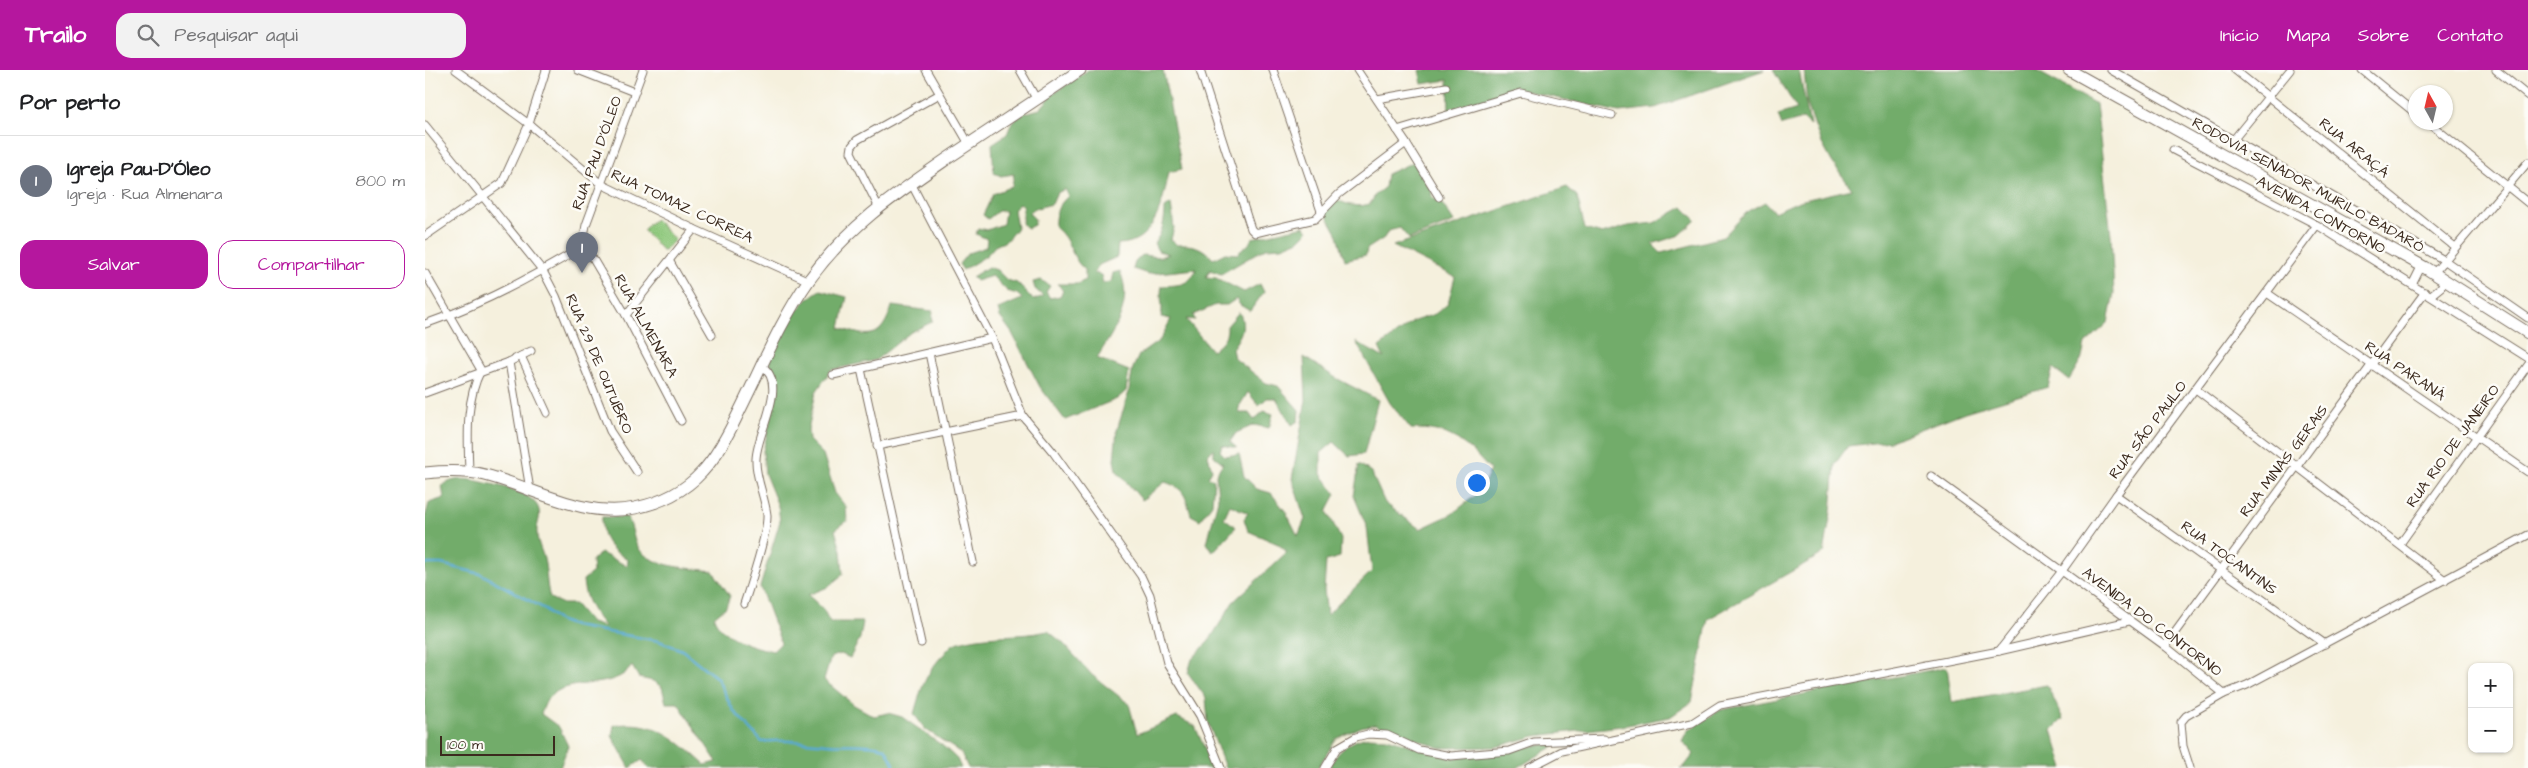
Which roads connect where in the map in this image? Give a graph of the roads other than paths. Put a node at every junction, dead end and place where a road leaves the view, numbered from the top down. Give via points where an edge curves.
1 (456, 70) edge
2 (546, 70) edge
3 (579, 70) edge
4 (643, 70) edge
5 (926, 70) edge
6 (1020, 70) edge
7 (1080, 70) edge
8 (1200, 70) edge
9 (1273, 70) edge
10 (1357, 70) edge
11 (2069, 70) edge
12 (2111, 70) edge
13 (2235, 70) edge
14 (2290, 70) edge
15 (2362, 70) edge
16 (2496, 70) edge
17 (1446, 87) dead end
18 (635, 92) junction
19 (939, 95) junction
20 (2528, 96) edge
21 (2269, 97) junction
22 (1377, 99) junction
23 (1037, 100) junction
24 (2408, 106) edge
25 (1612, 115) dead end
26 (529, 124) junction
27 (425, 126) edge
28 (1397, 130) junction
29 (2438, 130) edge
30 (2233, 139) junction
31 (1406, 142) junction
32 (969, 144) junction
33 (2173, 150) dead end
34 (2528, 162) edge
35 (601, 184) junction
36 (911, 184) junction
37 (2507, 186) junction
38 (483, 196) junction
39 (1439, 197) dead end
40 (2528, 202) edge
41 (878, 206) junction
42 (1322, 214) junction
43 (2317, 225) junction
44 (694, 229) junction
45 (425, 236) edge
46 (582, 247) junction
47 (2455, 248) junction
48 (2445, 260) junction
49 (670, 262) junction
50 (2429, 270) junction
51 (543, 271) junction
52 (425, 273) edge
53 (2445, 279) junction
54 (809, 281) junction
55 (2413, 283) junction
56 (2267, 293) junction
57 (2428, 293) junction
58 (451, 315) junction
59 (626, 315) junction
60 (2528, 318) edge
61 (425, 324) edge
62 (2528, 333) edge
63 (712, 335) dead end
64 (992, 338) junction
65 (531, 351) dead end
66 (929, 353) junction
67 (521, 356) junction
68 (2528, 358) edge
69 (509, 362) junction
70 (2528, 365) edge
71 (762, 366) junction
72 (2372, 366) junction
73 (861, 369) junction
74 (481, 370) junction
75 (833, 375) dead end
76 (2197, 390) junction
77 (425, 393) edge
78 (547, 413) dead end
79 (1023, 416) junction
80 (681, 421) dead end
81 (944, 431) junction
82 (2477, 436) junction
83 (877, 446) junction
84 (2298, 467) junction
85 (469, 472) junction
86 (637, 472) dead end
87 (2528, 472) edge
88 (425, 473) edge
89 (1931, 476) dead end
90 (530, 490) junction
91 (2116, 495) junction
92 (2528, 535) edge
93 (2399, 544) junction
94 (973, 562) dead end
95 (2220, 569) junction
96 (2062, 571) junction
97 (2445, 580) junction
98 (743, 604) dead end
99 (2129, 621) junction
100 (921, 643) dead end
101 (2325, 644) junction
102 (2165, 646) junction
103 (1999, 651) junction
104 (2224, 694) junction
105 (1619, 738) junction
106 (1221, 768) edge
107 (1325, 768) edge
108 (1529, 768) edge
109 (2190, 768) edge

1 - 26 street, RUA TOMAZ CORREA
2 - 26 street
3 - 18 street
4 - 18 street, RUA PAU D'ÓLEO
5 - 19 street
6 - 23 street
7 - 23 main road
8 - 42 street via 1253,232 1259,234 1308,222
9 - 42 street
10 - 22 street
11 - 50 main road, RODOVIA SENADOR MURILO BADARÓ
12 - 30 street
13 - 21 street, RUA ARAÇÁ
14 - 21 street
15 - 24 street
16 - 20 street
17 - 22 street
18 - 35 street, RUA PAU D'ÓLEO
19 - 32 street
19 - 41 street via 857,140 852,146 851,152
21 - 30 street
21 - 47 street, RUA ARAÇÁ
22 - 28 street
23 - 32 main road
25 - 28 street via 1526,93
26 - 35 street, RUA TOMAZ CORREA
26 - 38 street via 507,176 495,190
27 - 38 street, RUA 29 DE OUTUBRO
28 - 31 street
29 - 37 street
30 - 48 street
31 - 39 street
31 - 42 street via 1339,194
32 - 36 main road
33 - 43 street, AVENIDA CONTORNO
34 - 37 street
35 - 44 street, RUA TOMAZ CORREA
35 - 46 street, RUA PAU D'ÓLEO via 586,225
36 - 41 main road
36 - 64 street
37 - 40 street
37 - 47 street
38 - 45 street
38 - 51 street, RUA 29 DE OUTUBRO
41 - 54 main road via 845,236
43 - 55 street, AVENIDA CONTORNO
43 - 56 street, RUA SÃO PAULO
44 - 49 street
44 - 54 street, RUA TOMAZ CORREA
46 - 51 street
46 - 59 street, RUA ALMENARA via 593,259
47 - 48 street
48 - 50 street
48 - 60 street
49 - 59 street
49 - 63 street
50 - 53 main road, RODOVIA SENADOR MURILO BADARÓ
50 - 55 street via 2419,271
51 - 58 street
51 - 86 street, RUA 29 DE OUTUBRO via 611,431
52 - 58 street
53 - 57 street, RUA MINAS GERAIS via 2441,287
53 - 62 main road, RODOVIA SENADOR MURILO BADARÓ
54 - 71 main road via 779,330
55 - 57 street, AVENIDA CONTORNO
56 - 72 street, RUA PARANÁ
56 - 76 street, RUA SÃO PAULO
57 - 68 street, AVENIDA CONTORNO
57 - 72 street, RUA MINAS GERAIS
58 - 61 street
58 - 74 street
59 - 80 street, RUA ALMENARA
64 - 66 street
64 - 79 street
65 - 67 street
66 - 73 street
66 - 81 street
67 - 69 street
67 - 78 street
69 - 74 street
69 - 90 street
70 - 82 street, RUA RIO DE JANEIRO
71 - 90 main road via 728,435 703,472 682,490 649,504 615,510 568,502
71 - 98 street via 773,378 773,396 756,460 767,517 752,581
72 - 82 street, RUA PARANÁ
72 - 84 street, RUA MINAS GERAIS
73 - 75 street
73 - 83 street
74 - 77 street
74 - 85 street via 469,413
76 - 84 street
76 - 91 street, RUA SÃO PAULO
79 - 81 street
79 - 106 street via 1053,452 1141,576 1150,595 1167,663 1200,716
81 - 83 street
81 - 94 street
82 - 87 street, RUA PARANÁ
82 - 93 street, RUA RIO DE JANEIRO
83 - 100 street
84 - 93 street
84 - 95 street, RUA MINAS GERAIS
85 - 88 main road
85 - 90 main road
89 - 96 street, AVENIDA DO CONTORNO
91 - 95 street, RUA TOCANTINS
91 - 96 street, RUA SÃO PAULO
92 - 97 street, AVENIDA DO CONTORNO
93 - 97 street
95 - 101 street, RUA TOCANTINS
95 - 102 street, RUA MINAS GERAIS
96 - 99 street, AVENIDA DO CONTORNO
96 - 103 street, RUA SÃO PAULO
97 - 101 street, AVENIDA DO CONTORNO
99 - 102 street, AVENIDA DO CONTORNO
99 - 103 street
101 - 104 street, AVENIDA DO CONTORNO
102 - 104 street, AVENIDA DO CONTORNO
103 - 105 street via 1720,705 1692,723
104 - 109 street via 2181,722 2183,746
105 - 107 street via 1534,742 1509,751 1451,756 1419,750 1387,735 1368,734 1337,748
105 - 108 street via 1562,751

